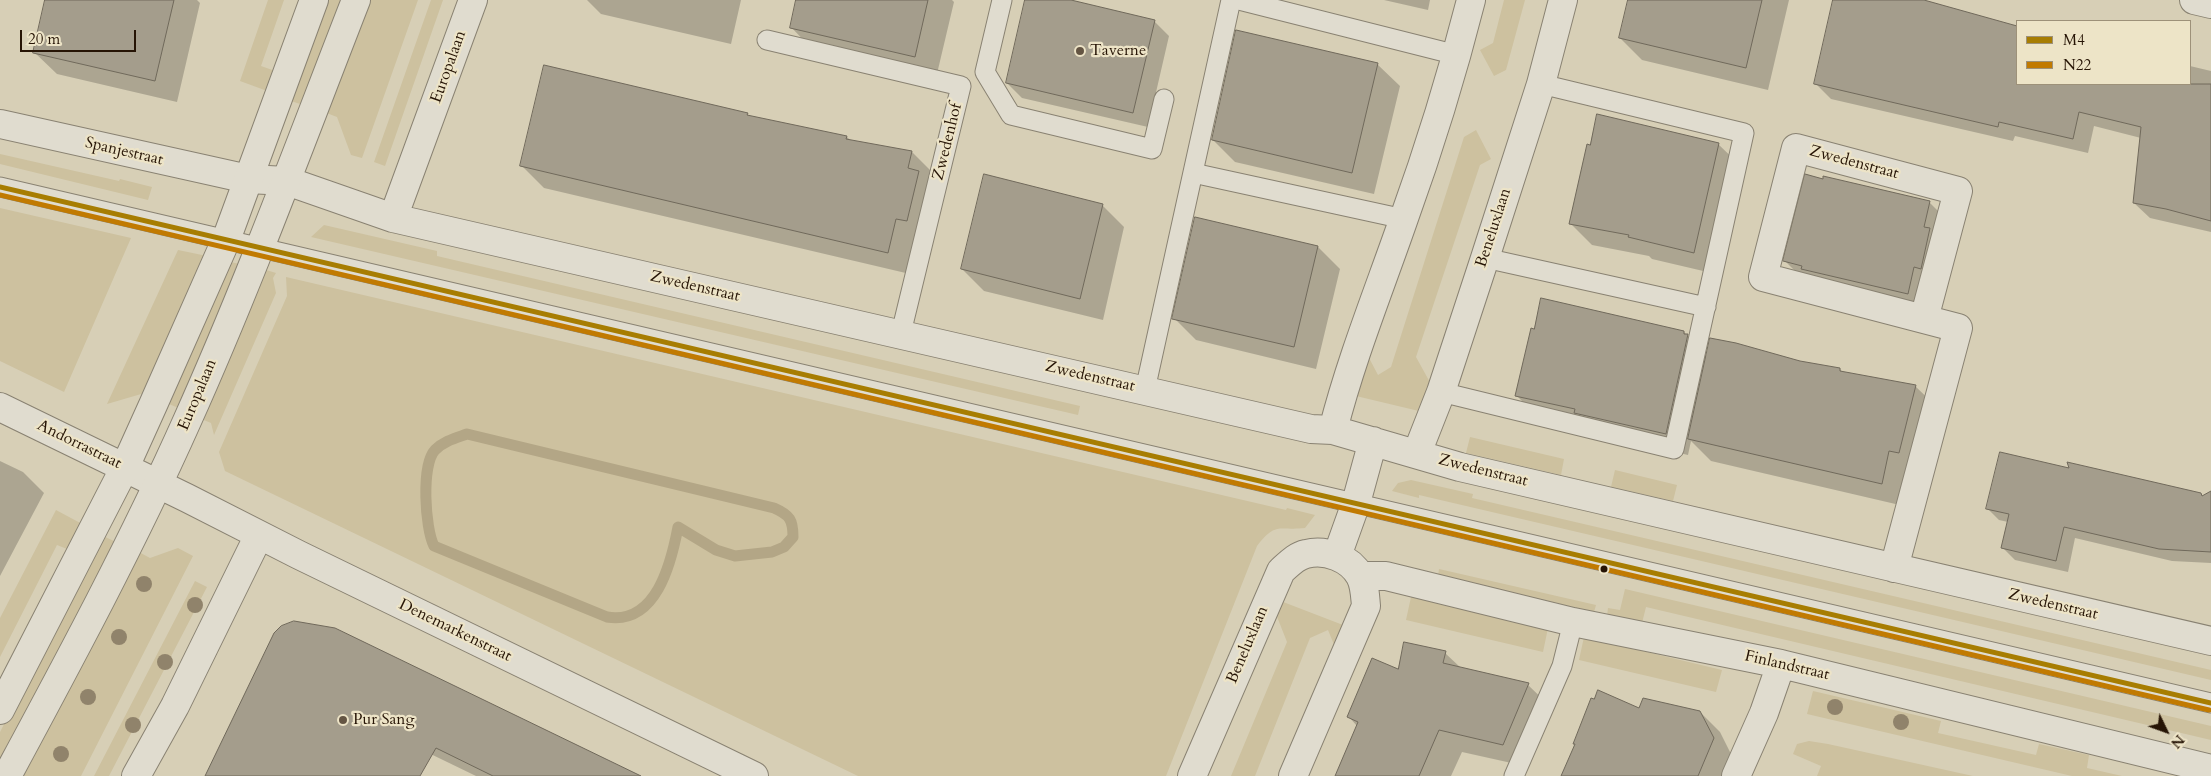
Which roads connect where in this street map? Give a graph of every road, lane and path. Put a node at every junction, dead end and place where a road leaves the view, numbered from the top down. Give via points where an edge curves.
1 (314, 0) edge
2 (356, 0) edge
3 (473, 0) edge
4 (1002, 0) edge
5 (1230, 0) edge
6 (1239, 0) edge
7 (1471, 0) edge
8 (1563, 0) edge
9 (2194, 0) edge
10 (2211, 4) edge
11 (767, 40) dead end
12 (1457, 55) junction
13 (1541, 84) junction
14 (1164, 99) dead end
15 (0, 124) edge
16 (1193, 173) junction
17 (248, 179) junction
18 (287, 180) junction
19 (0, 187) edge
20 (393, 218) junction
21 (1404, 219) junction
22 (226, 240) junction
23 (260, 247) junction
24 (1485, 258) junction
25 (1706, 307) junction
26 (1924, 319) junction
27 (901, 333) junction
28 (1144, 390) junction
29 (1441, 392) junction
30 (0, 407) edge
31 (1333, 430) junction
32 (1373, 441) junction
33 (1416, 454) junction
34 (125, 467) junction
35 (158, 484) junction
36 (1356, 503) junction
37 (259, 535) junction
38 (1337, 556) junction
39 (1894, 568) junction
40 (1360, 576) junction
41 (1573, 622) junction
42 (2211, 641) edge
43 (1781, 664) junction
44 (2211, 703) edge
45 (0, 710) edge
46 (2211, 769) edge
47 (7, 776) edge
48 (136, 776) edge
49 (754, 776) edge
50 (1192, 776) edge
51 (1293, 776) edge
52 (1514, 776) edge
53 (1736, 776) edge

1 - 17 street
2 - 18 street, Europalaan
3 - 20 street, Europalaan
4 - 14 lane via 985,72 1011,115 1152,149
5 - 16 lane
6 - 12 lane
7 - 12 street
8 - 13 street, Beneluxlaan
9 - 10 street
11 - 27 lane, Zwedenhof via 962,86
12 - 21 street
13 - 24 street, Beneluxlaan
13 - 25 lane via 1744,133
15 - 17 street, Spanjestraat
16 - 21 lane
16 - 28 lane
17 - 18 street, Spanjestraat
17 - 22 street
18 - 20 street, Zwedenstraat
18 - 23 street, Europalaan
19 - 22 lane
20 - 27 street, Zwedenstraat
21 - 31 street via 1344,388
22 - 23 lane
22 - 34 street
23 - 35 street, Europalaan
23 - 36 lane
24 - 25 lane
24 - 29 street, Beneluxlaan
25 - 29 lane via 1674,449
26 - 26 street, Zwedenstraat via 1958,191 1796,148 1763,277
26 - 39 street, Zwedenstraat via 1958,328
27 - 28 street, Zwedenstraat
28 - 31 street, Zwedenstraat via 1311,429
29 - 33 street, Beneluxlaan
30 - 34 street, Andorrastraat
31 - 32 street, Zwedenstraat
32 - 33 street, Zwedenstraat
32 - 36 street
33 - 39 street, Zwedenstraat
34 - 35 street, Andorrastraat
34 - 45 street
35 - 37 street, Denemarkenstraat
35 - 47 street, Europalaan via 133,538
36 - 38 street
36 - 44 lane
37 - 48 street via 175,706
37 - 49 street, Denemarkenstraat
38 - 40 street
38 - 50 street, Beneluxlaan via 1322,552 1306,554 1292,560 1281,571
39 - 42 street, Zwedenstraat
40 - 41 street, Finlandstraat via 1386,576
40 - 51 street via 1366,606 1361,621
41 - 43 street, Finlandstraat
41 - 52 lane via 1562,666
43 - 46 street, Finlandstraat
43 - 53 street

